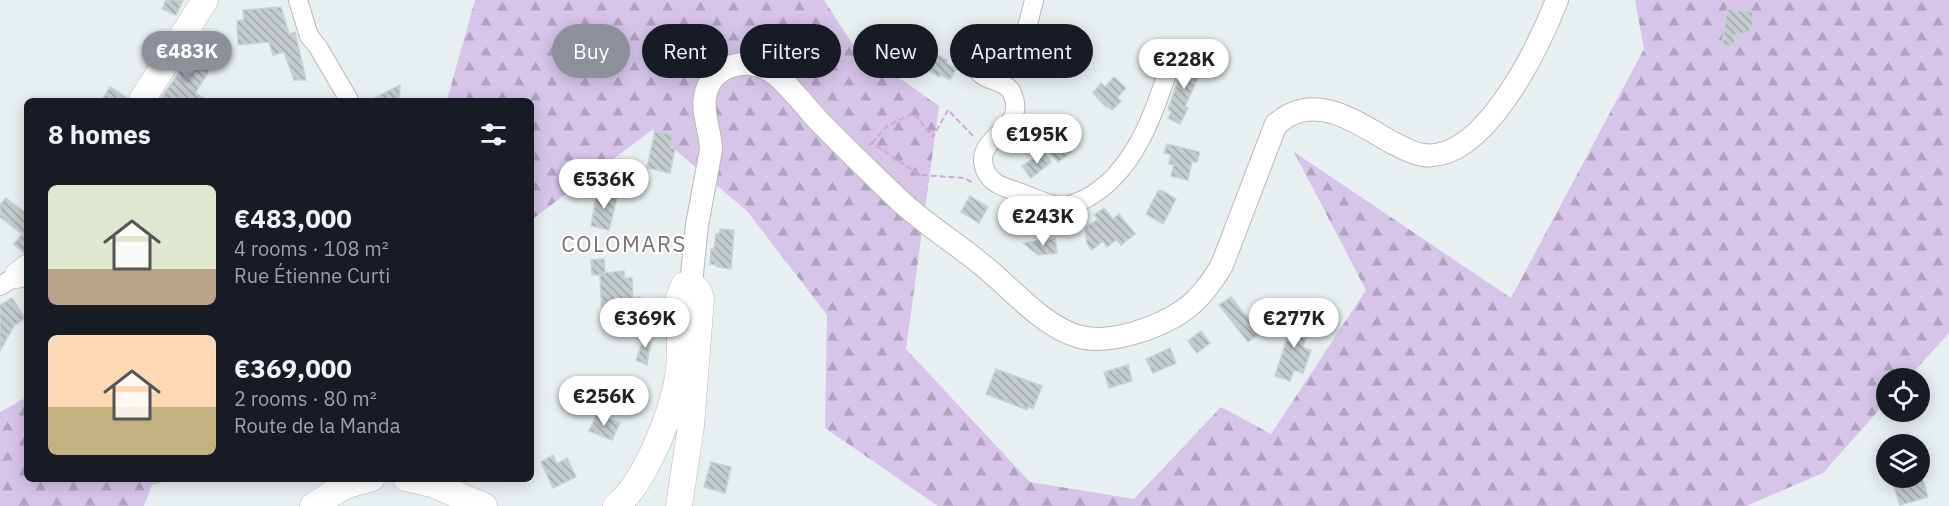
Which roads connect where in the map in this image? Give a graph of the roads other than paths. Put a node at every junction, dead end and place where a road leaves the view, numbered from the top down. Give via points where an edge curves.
1 (205, 0) edge
2 (298, 0) edge
3 (1034, 0) edge
4 (1557, 0) edge
5 (1173, 55) dead end
6 (143, 98) edge
7 (348, 98) edge
8 (691, 284) junction
9 (358, 482) edge
10 (423, 482) edge
11 (313, 506) edge
12 (484, 506) edge
13 (616, 506) edge
14 (679, 506) edge

1 - 6 main road
2 - 7 street via 309,36
3 - 5 street via 1019,46 1000,62 980,63 976,68 982,75 1007,86 1014,100 1011,124 990,141 984,157 984,166 996,184 1061,206 1095,194 1116,177 1129,157 1148,123
4 - 8 street via 1544,33 1509,92 1470,140 1457,147 1424,155 1326,109 1292,114 1276,124 1222,265 1210,285 1185,310 1116,337 1086,339 1054,325 898,199 773,72 756,64 738,63 723,69 712,80 705,96 711,150
8 - 13 main road via 684,285 679,298 678,377 672,404 633,489
8 - 14 main road via 700,299 692,426
9 - 11 main road via 344,486
10 - 12 main road

